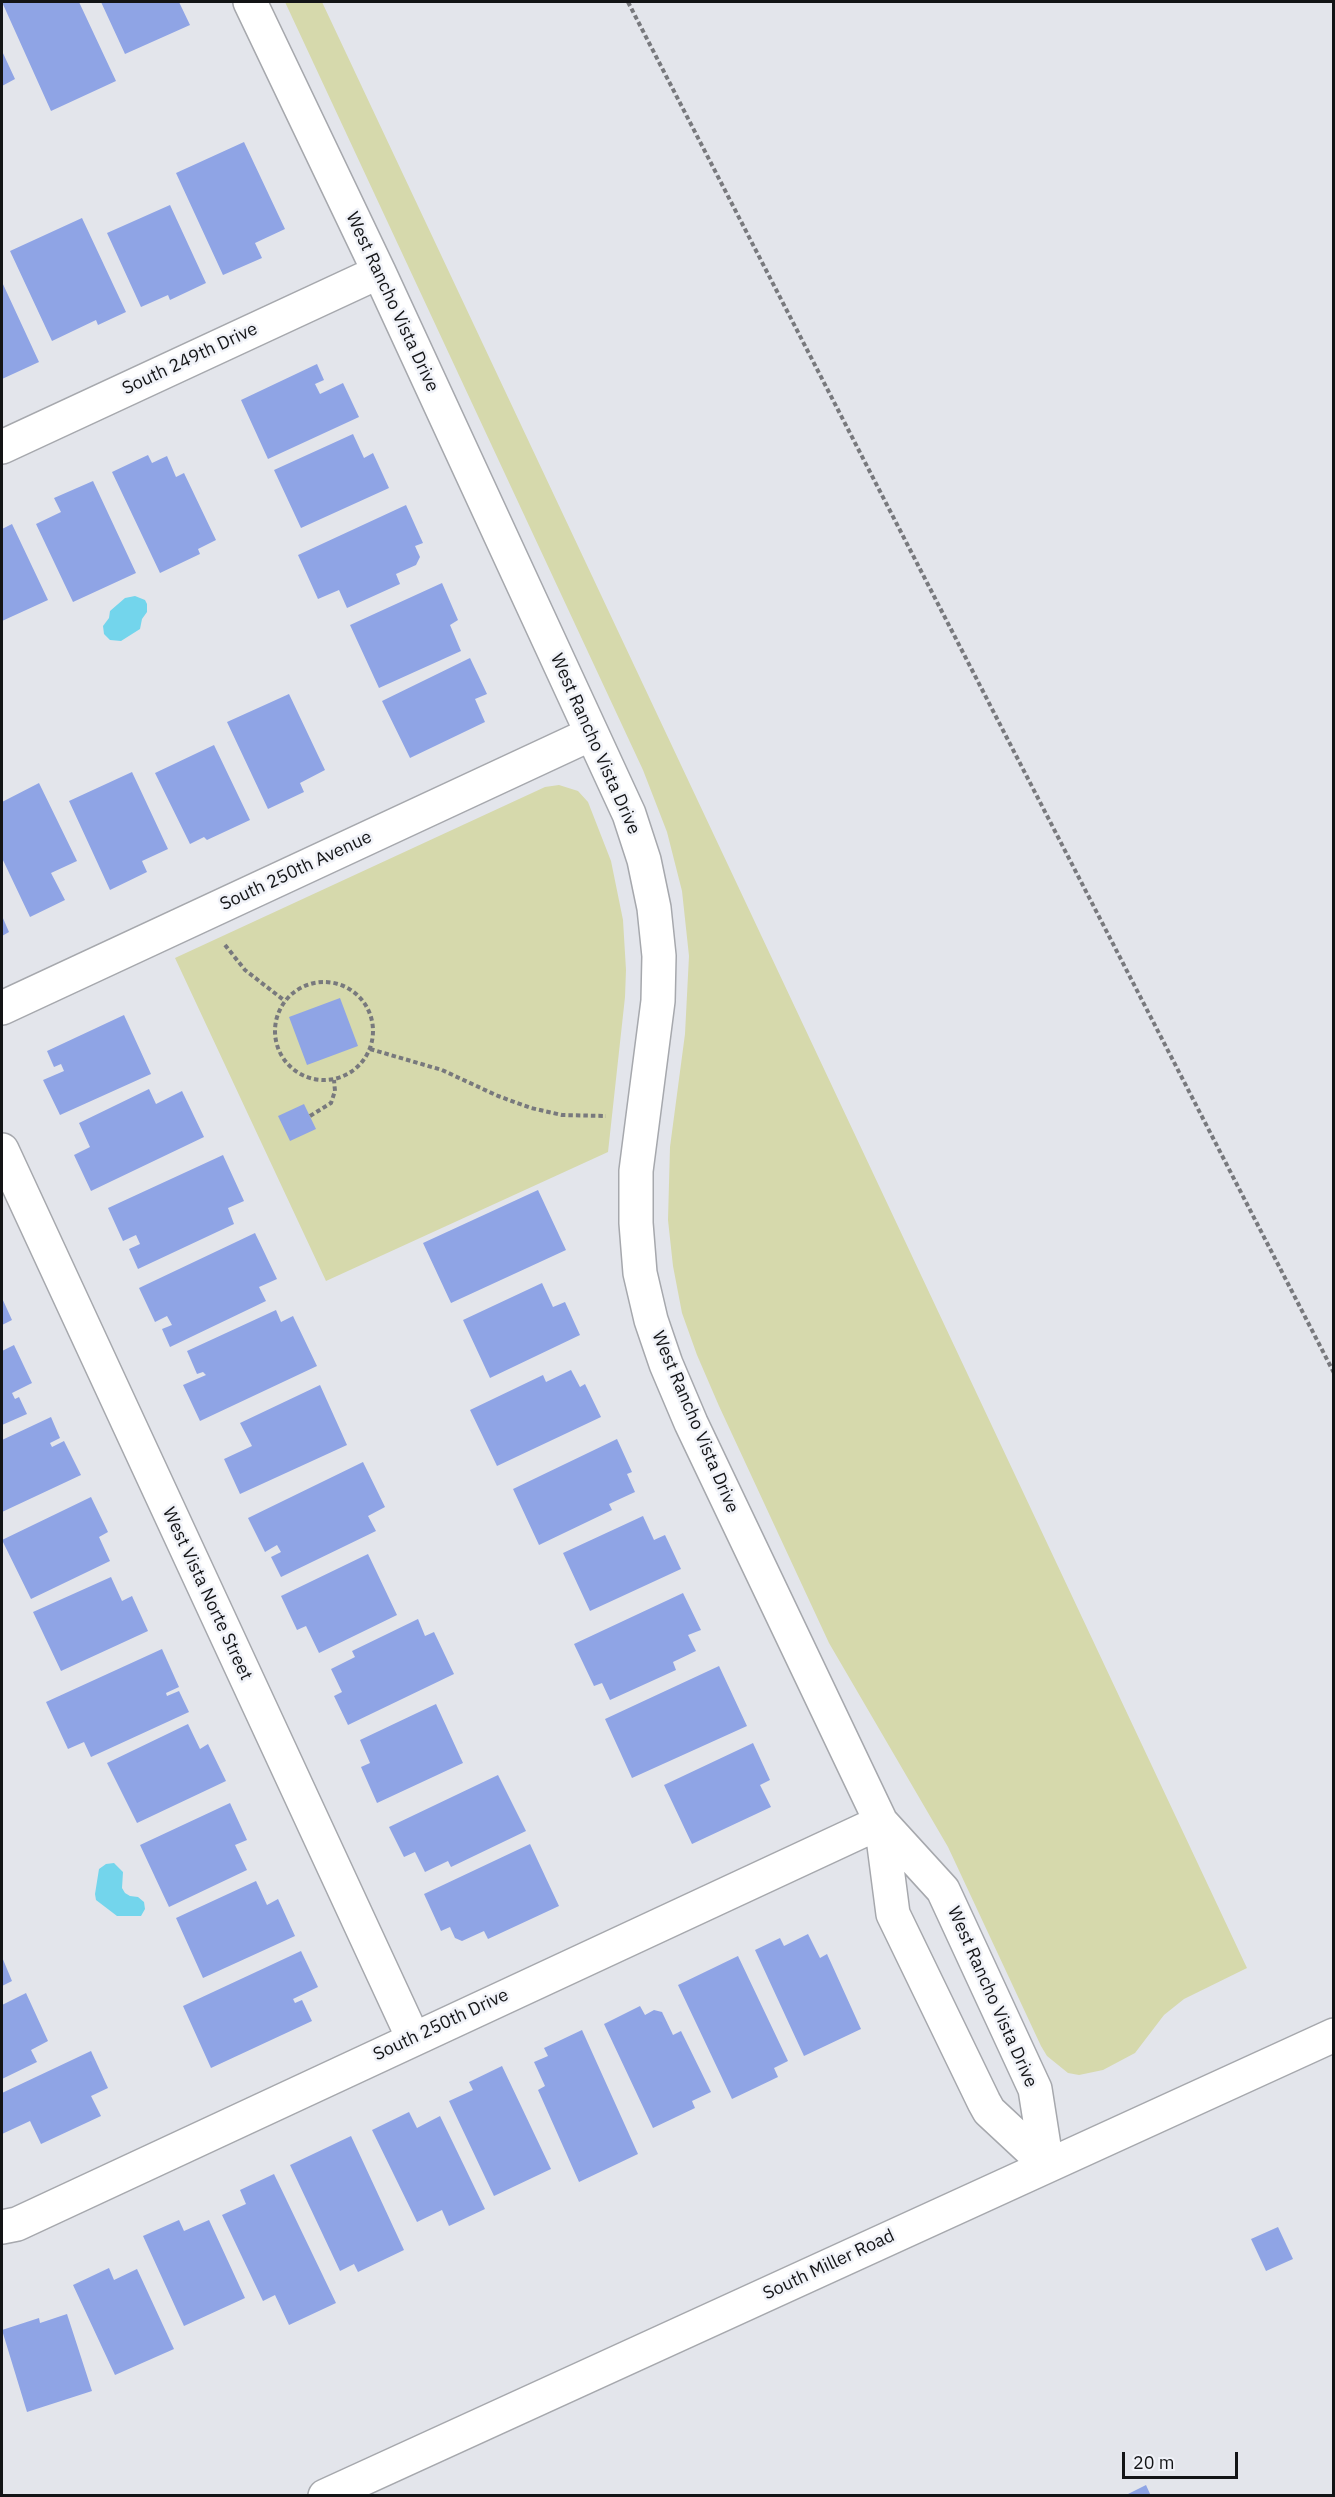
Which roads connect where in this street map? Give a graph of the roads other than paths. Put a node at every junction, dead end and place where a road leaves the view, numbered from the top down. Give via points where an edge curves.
1 (250, 2) edge
2 (379, 272) junction
3 (2, 447) edge
4 (591, 734) junction
5 (2, 1008) edge
6 (2, 1150) edge
7 (880, 1821) junction
8 (1334, 2035) edge
9 (413, 2038) junction
10 (1047, 2165) junction
11 (2, 2227) edge
12 (344, 2491) edge

1 - 2 street, West Rancho Vista Drive
2 - 3 street, South 249th Drive
2 - 4 street, West Rancho Vista Drive
4 - 5 street, South 250th Avenue
4 - 7 street, West Rancho Vista Drive via 629,814 644,860 659,956 658,1001 636,1171 640,1273 651,1320 691,1423
6 - 9 street, West Vista Norte Street
7 - 9 street, South 250th Drive
7 - 10 street, West Rancho Vista Drive via 943,1890 1035,2089
7 - 10 street, West Rancho Vista Drive via 893,1914 908,1946 989,2111
8 - 10 street, South Miller Road
9 - 11 street, South 250th Drive
10 - 12 street, South Miller Road

